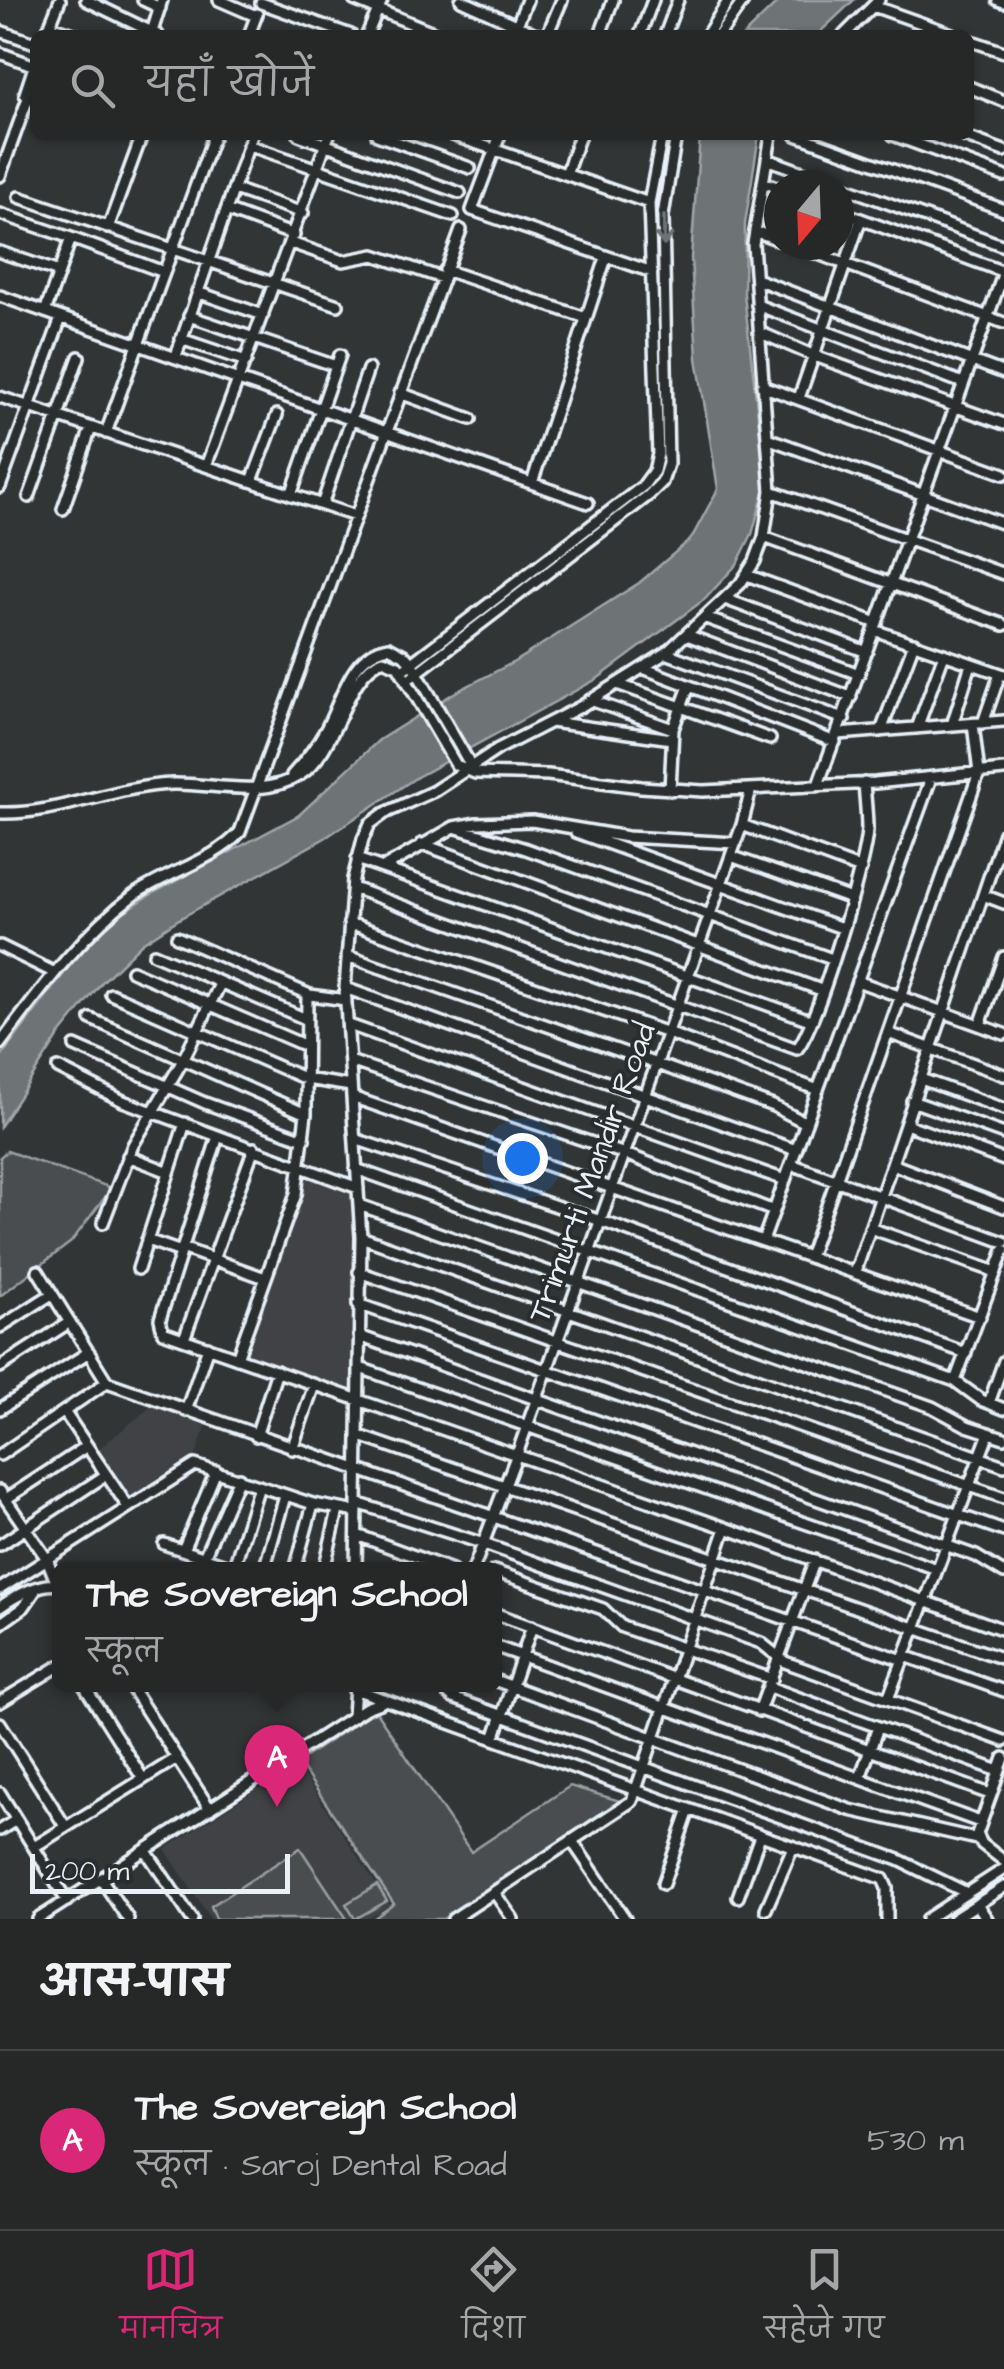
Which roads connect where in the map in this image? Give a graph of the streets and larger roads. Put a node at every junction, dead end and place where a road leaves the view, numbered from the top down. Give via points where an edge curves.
1 (60, 0) edge
2 (86, 0) edge
3 (143, 0) edge
4 (219, 0) edge
5 (354, 0) edge
6 (461, 0) edge
7 (492, 0) edge
8 (526, 0) edge
9 (562, 0) edge
10 (613, 0) edge
11 (653, 0) edge
12 (678, 0) edge
13 (261, 1) edge
14 (737, 1) edge
15 (876, 3) edge
16 (161, 4) edge
17 (380, 5) edge
18 (488, 12) junction
19 (256, 16) junction
20 (48, 30) edge
21 (130, 30) edge
22 (154, 30) edge
23 (253, 30) edge
24 (338, 30) edge
25 (368, 30) edge
26 (430, 30) edge
27 (515, 30) edge
28 (549, 30) edge
29 (602, 30) edge
30 (642, 30) edge
31 (667, 30) edge
32 (711, 30) edge
33 (722, 30) edge
34 (849, 30) edge
35 (944, 30) edge
36 (0, 31) edge
37 (30, 41) edge
38 (974, 42) edge
39 (1004, 52) edge
40 (0, 53) edge
41 (30, 63) edge
42 (974, 90) edge
43 (1004, 100) edge
44 (30, 104) edge
45 (139, 140) edge
46 (212, 140) edge
47 (250, 140) edge
48 (328, 140) edge
49 (330, 140) edge
50 (391, 140) edge
51 (466, 140) edge
52 (498, 140) edge
53 (578, 140) edge
54 (661, 140) edge
55 (675, 140) edge
56 (770, 140) edge
57 (810, 140) edge
58 (907, 140) edge
59 (974, 140) edge
60 (494, 150) junction
61 (1004, 151) edge
62 (766, 159) junction
63 (318, 168) junction
64 (470, 168) dead end
65 (796, 170) edge
66 (566, 174) junction
67 (0, 176) edge
68 (1004, 176) edge
69 (763, 182) joint
70 (234, 189) junction
71 (854, 191) edge
72 (460, 192) dead end
73 (19, 197) dead end
74 (649, 203) junction
75 (226, 210) junction
76 (1004, 210) edge
77 (302, 212) junction
78 (0, 214) edge
79 (453, 216) dead end
80 (854, 216) edge
81 (862, 219) junction
82 (108, 228) junction
83 (462, 230) dead end
84 (754, 231) junction
85 (764, 235) edge
86 (71, 238) junction
87 (292, 239) junction
88 (1004, 246) edge
89 (172, 250) junction
90 (0, 252) edge
91 (606, 258) junction
92 (835, 260) edge
93 (208, 263) junction
94 (846, 264) junction
95 (59, 272) junction
96 (164, 272) junction
97 (651, 272) junction
98 (664, 272) junction
99 (1004, 272) edge
100 (443, 274) junction
101 (756, 280) junction
102 (276, 284) junction
103 (197, 292) junction
104 (0, 296) edge
105 (338, 305) dead end
106 (757, 305) junction
107 (830, 309) junction
108 (45, 312) junction
109 (264, 315) junction
110 (189, 316) junction
111 (987, 316) junction
112 (61, 318) junction
113 (586, 318) junction
114 (1004, 323) edge
115 (822, 330) junction
116 (759, 332) junction
117 (255, 338) junction
118 (181, 339) junction
119 (139, 344) junction
120 (340, 355) dead end
121 (176, 356) junction
122 (814, 356) junction
123 (79, 358) dead end
124 (246, 360) junction
125 (972, 361) junction
126 (336, 366) junction
127 (368, 369) dead end
128 (1004, 372) edge
129 (239, 380) junction
130 (964, 383) junction
131 (762, 386) junction
132 (400, 393) junction
133 (0, 397) edge
134 (799, 398) junction
135 (955, 406) junction
136 (28, 407) junction
137 (322, 409) junction
138 (277, 415) dead end
139 (58, 416) junction
140 (351, 418) junction
141 (472, 419) dead end
142 (1004, 424) edge
143 (90, 428) junction
144 (386, 431) junction
145 (106, 433) junction
146 (767, 438) junction
147 (939, 450) junction
148 (206, 466) junction
149 (1004, 474) edge
150 (252, 482) junction
151 (532, 483) junction
152 (0, 487) edge
153 (771, 491) junction
154 (923, 494) junction
155 (291, 495) junction
156 (29, 497) dead end
157 (588, 503) dead end
158 (322, 505) junction
159 (63, 509) dead end
160 (355, 516) junction
161 (1004, 524) edge
162 (764, 538) junction
163 (908, 539) junction
164 (747, 574) junction
165 (1004, 574) edge
166 (892, 584) junction
167 (725, 599) junction
168 (706, 618) junction
169 (1004, 625) edge
170 (876, 627) junction
171 (687, 635) junction
172 (914, 644) junction
173 (867, 652) junction
174 (666, 654) junction
175 (944, 654) junction
176 (972, 664) junction
177 (414, 668) junction
178 (643, 668) junction
179 (859, 674) junction
180 (1002, 675) edge
181 (403, 676) junction
182 (617, 684) junction
183 (689, 686) junction
184 (851, 697) junction
185 (590, 700) junction
186 (680, 708) junction
187 (844, 719) junction
188 (1004, 721) edge
189 (551, 722) junction
190 (978, 723) junction
191 (952, 725) junction
192 (918, 728) junction
193 (882, 731) junction
194 (672, 734) junction
195 (837, 738) junction
196 (770, 739) dead end
197 (467, 767) junction
198 (1004, 770) edge
199 (979, 773) junction
200 (932, 778) junction
201 (286, 781) junction
202 (864, 783) junction
203 (818, 785) junction
204 (256, 788) junction
205 (751, 789) junction
206 (670, 790) junction
207 (0, 813) edge
208 (554, 824) junction
209 (742, 825) junction
210 (454, 827) junction
211 (1004, 833) edge
212 (736, 843) junction
213 (422, 844) junction
214 (731, 856) junction
215 (357, 859) junction
216 (383, 868) junction
217 (861, 869) junction
218 (721, 886) junction
219 (352, 888) junction
220 (983, 895) junction
221 (852, 899) junction
222 (1004, 902) edge
223 (710, 916) junction
224 (350, 923) junction
225 (842, 928) junction
226 (178, 937) dead end
227 (700, 945) junction
228 (0, 946) edge
229 (154, 954) dead end
230 (347, 956) junction
231 (1004, 958) edge
232 (832, 959) junction
233 (132, 971) dead end
234 (55, 974) junction
235 (688, 977) junction
236 (858, 982) junction
237 (220, 984) junction
238 (345, 988) junction
239 (821, 990) junction
240 (111, 994) dead end
241 (307, 994) junction
242 (900, 997) junction
243 (346, 1000) junction
244 (210, 1005) junction
245 (677, 1007) junction
246 (943, 1012) junction
247 (306, 1019) junction
248 (91, 1020) dead end
249 (810, 1020) junction
250 (348, 1025) junction
251 (980, 1025) junction
252 (668, 1033) junction
253 (888, 1033) junction
254 (196, 1034) junction
255 (1004, 1034) edge
256 (0, 1044) edge
257 (75, 1046) dead end
258 (306, 1046) junction
259 (931, 1049) junction
260 (350, 1060) junction
261 (182, 1062) junction
262 (657, 1064) junction
263 (58, 1068) dead end
264 (1004, 1076) edge
265 (306, 1079) junction
266 (920, 1080) junction
267 (168, 1087) junction
268 (818, 1090) junction
269 (352, 1092) junction
270 (646, 1096) junction
271 (912, 1101) junction
272 (1004, 1109) edge
273 (153, 1112) junction
274 (306, 1114) junction
275 (806, 1122) junction
276 (185, 1123) junction
277 (906, 1124) junction
278 (635, 1125) junction
279 (1004, 1134) edge
280 (218, 1136) junction
281 (304, 1139) junction
282 (355, 1139) junction
283 (254, 1148) junction
284 (796, 1150) junction
285 (624, 1154) junction
286 (128, 1156) junction
287 (1004, 1160) edge
288 (298, 1164) junction
289 (791, 1164) junction
290 (892, 1164) junction
291 (356, 1169) junction
292 (169, 1172) junction
293 (785, 1180) junction
294 (836, 1181) junction
295 (358, 1188) junction
296 (612, 1188) junction
297 (881, 1197) junction
298 (359, 1205) junction
299 (1004, 1207) edge
300 (774, 1211) junction
301 (600, 1220) junction
302 (103, 1223) dead end
303 (870, 1228) junction
304 (361, 1237) junction
305 (147, 1240) junction
306 (763, 1241) junction
307 (1004, 1242) edge
308 (182, 1250) junction
309 (590, 1250) junction
310 (1004, 1250) edge
311 (809, 1257) junction
312 (214, 1260) junction
313 (138, 1270) dead end
314 (38, 1271) dead end
315 (359, 1272) junction
316 (996, 1272) junction
317 (855, 1273) junction
318 (266, 1278) junction
319 (579, 1281) junction
320 (52, 1294) junction
321 (358, 1304) junction
322 (568, 1312) junction
323 (980, 1317) junction
324 (70, 1322) junction
325 (0, 1327) edge
326 (358, 1336) junction
327 (184, 1340) junction
328 (557, 1342) junction
329 (208, 1347) junction
330 (89, 1352) junction
331 (966, 1353) junction
332 (238, 1358) junction
333 (1004, 1361) edge
334 (0, 1367) edge
335 (360, 1368) junction
336 (546, 1371) junction
337 (277, 1372) junction
338 (955, 1381) junction
339 (107, 1382) junction
340 (314, 1385) junction
341 (536, 1400) junction
342 (360, 1402) junction
343 (989, 1403) junction
344 (0, 1408) edge
345 (1004, 1408) edge
346 (186, 1411) junction
347 (64, 1413) junction
348 (528, 1424) junction
349 (989, 1433) junction
350 (256, 1436) junction
351 (360, 1436) junction
352 (1004, 1438) edge
353 (87, 1446) junction
354 (292, 1449) junction
355 (517, 1454) junction
356 (0, 1455) edge
357 (981, 1458) junction
358 (1004, 1466) edge
359 (357, 1469) junction
360 (216, 1471) junction
361 (106, 1475) junction
362 (239, 1478) junction
363 (259, 1486) junction
364 (505, 1486) junction
365 (970, 1487) junction
366 (3, 1495) edge
367 (286, 1496) junction
368 (1004, 1498) edge
369 (313, 1504) junction
370 (128, 1507) junction
371 (357, 1507) junction
372 (338, 1510) junction
373 (495, 1516) junction
374 (960, 1516) junction
375 (26, 1528) junction
376 (726, 1528) junction
377 (1004, 1531) edge
378 (357, 1534) junction
379 (164, 1544) dead end
380 (484, 1544) junction
381 (0, 1545) edge
382 (946, 1546) junction
383 (183, 1550) junction
384 (204, 1557) junction
385 (47, 1559) junction
386 (716, 1559) junction
387 (814, 1560) junction
388 (219, 1562) edge
389 (239, 1562) edge
390 (266, 1562) edge
391 (297, 1562) edge
392 (326, 1562) edge
393 (356, 1562) edge
394 (431, 1562) edge
395 (476, 1562) edge
396 (937, 1569) junction
397 (52, 1570) edge
398 (1004, 1573) edge
399 (502, 1575) edge
400 (52, 1585) edge
401 (0, 1588) edge
402 (37, 1588) junction
403 (803, 1589) junction
404 (705, 1590) junction
405 (924, 1602) junction
406 (0, 1607) edge
407 (502, 1617) edge
408 (695, 1620) junction
409 (792, 1620) junction
410 (0, 1624) edge
411 (532, 1626) junction
412 (915, 1628) junction
413 (1004, 1630) edge
414 (502, 1649) edge
415 (684, 1649) junction
416 (522, 1657) junction
417 (779, 1658) junction
418 (904, 1658) junction
419 (1004, 1659) edge
420 (52, 1671) edge
421 (674, 1680) junction
422 (502, 1683) edge
423 (771, 1683) junction
424 (512, 1686) junction
425 (1004, 1691) edge
426 (88, 1692) edge
427 (134, 1692) edge
428 (354, 1692) edge
429 (365, 1692) edge
430 (447, 1692) edge
431 (888, 1700) junction
432 (0, 1702) edge
433 (384, 1702) junction
434 (664, 1710) junction
435 (759, 1711) junction
436 (502, 1716) junction
437 (352, 1717) junction
438 (0, 1723) edge
439 (878, 1727) junction
440 (494, 1739) junction
441 (654, 1739) junction
442 (1004, 1741) edge
443 (870, 1750) junction
444 (177, 1758) junction
445 (1004, 1758) edge
446 (644, 1769) junction
447 (999, 1771) junction
448 (860, 1778) junction
449 (143, 1779) junction
450 (636, 1791) junction
451 (990, 1794) junction
452 (1, 1797) edge
453 (210, 1809) junction
454 (689, 1810) junction
455 (16, 1820) junction
456 (980, 1822) junction
457 (65, 1826) junction
458 (0, 1830) edge
459 (760, 1836) junction
460 (977, 1839) junction
461 (572, 1840) junction
462 (34, 1847) junction
463 (793, 1848) junction
464 (146, 1851) junction
465 (1004, 1861) edge
466 (1004, 1869) edge
467 (102, 1880) junction
468 (663, 1884) dead end
469 (1004, 1887) edge
470 (494, 1892) junction
471 (967, 1893) junction
472 (738, 1896) dead end
473 (68, 1901) junction
474 (977, 1904) junction
475 (766, 1909) dead end
476 (38, 1919) edge
477 (128, 1919) edge
478 (192, 1919) edge
479 (453, 1919) edge
480 (513, 1919) edge
481 (626, 1919) edge
482 (887, 1919) edge
483 (927, 1919) edge
484 (954, 1919) edge
485 (987, 1919) edge

1 - 20 street
2 - 21 street
3 - 16 street
4 - 19 street
5 - 17 street
6 - 18 street
7 - 18 street
8 - 27 street
9 - 28 street
10 - 29 street
11 - 30 street
12 - 31 street
13 - 19 street
13 - 24 street
14 - 32 street
14 - 33 street
15 - 34 street
15 - 35 street
16 - 22 street
17 - 25 street
17 - 26 street
18 - 27 street
19 - 23 street
36 - 37 street
38 - 39 street
40 - 41 street
42 - 43 street
44 - 67 street
45 - 82 street
46 - 89 street
47 - 63 street
47 - 70 street
48 - 63 street
49 - 72 street
50 - 64 street
51 - 60 street
52 - 60 street
53 - 66 street
54 - 74 street
55 -> 98 street
56 - 62 street
57 - 76 street
58 - 68 street
59 - 61 street
60 - 66 street
60 - 91 street via 472,210
62 - 65 street
62 - 69 street
63 - 77 street
63 - 79 street
66 - 74 street
69 - 84 street
70 - 75 street
70 - 77 street
71 - 88 street
73 - 82 street
74 - 97 street
75 - 87 street
75 - 93 street
77 - 87 street
78 - 86 street
80 - 81 street
81 - 94 street
81 - 99 street
82 - 89 street
83 - 100 street
84 - 85 street
84 - 101 street
86 - 95 street
86 - 96 street
87 - 100 street via 344,260 374,255
87 - 102 street
89 - 93 street
89 - 96 street
90 - 95 street
91 - 97 street
91 - 113 street
92 - 94 street
93 - 102 street
93 - 103 street
94 - 107 street
94 - 111 street
95 - 108 street
96 - 119 street
97 - 98 street
97 - 177 street via 658,454 651,478
98 - 177 street via 668,464 662,482
99 - 111 street
100 - 113 street
100 - 132 street
101 - 106 street
101 - 107 street
102 - 105 street
102 - 109 street
103 - 109 street
103 - 110 street
104 - 108 street
106 - 115 street
106 - 116 street
107 - 115 street
107 - 125 street
108 - 112 street
109 - 117 street
110 - 117 street
110 - 118 street
111 - 114 street
111 - 125 street
112 - 119 street
112 - 136 street
113 - 151 street
115 - 122 street
115 - 130 street
116 - 122 street
116 - 131 street
117 - 124 street
117 - 126 street
118 - 121 street
118 - 124 street
119 - 121 street
119 - 145 street
120 - 126 street
121 - 129 street
122 - 134 street
122 - 135 street
123 - 139 street
124 - 129 street
125 - 128 street
125 - 130 street
126 - 137 street
127 - 140 street
129 - 137 street
129 - 148 street
130 - 135 street
131 - 134 street
131 - 146 street
132 - 141 street
132 - 144 street
133 - 136 street
134 - 147 street
135 - 142 street
135 - 147 street
136 - 139 street
136 - 152 street
137 - 140 street
137 - 155 street
138 - 150 street
139 - 143 street
139 - 156 street
140 - 144 street
140 - 158 street
143 - 145 street
143 - 159 street
144 - 151 street
144 - 160 street
145 - 148 street
146 - 153 street
146 - 154 street
147 - 149 street
147 - 154 street
148 - 150 street
150 - 155 street
151 - 157 street
153 - 162 street
153 - 163 street
154 - 161 street
154 - 163 street
155 - 158 street
158 - 160 street
160 - 204 street
162 - 164 street
162 - 166 street
163 - 165 street
163 - 166 street
164 - 167 street
164 - 170 street
166 - 169 street
166 - 170 street
167 - 168 street
167 - 173 street
168 - 171 street
168 - 179 street
170 - 172 street
170 - 173 street
171 - 174 street
171 - 184 street
172 - 175 street
172 - 193 street
173 - 179 street
174 - 178 street
174 - 187 street
175 - 176 street
175 - 192 street
176 - 180 street
176 - 191 street
177 - 181 street
177 - 197 street
177 - 201 street via 389,647 366,658 326,730
178 - 182 street
178 - 183 street
179 - 184 street
180 - 190 street
181 - 197 street
181 - 201 street via 389,661 370,668 321,752
182 - 185 street
182 - 186 street
183 - 186 street
183 - 195 street
184 - 187 street
185 - 189 street
185 - 194 street
186 - 194 street
186 - 196 street
187 - 195 street
188 - 190 street
189 - 194 street
189 - 197 street
190 - 191 street
190 - 199 street
191 - 192 street
192 - 193 street
193 - 195 street
194 - 206 street
195 - 203 street
197 - 206 street
197 - 215 street via 370,824
198 - 199 street
199 - 200 street
199 - 242 street
200 - 202 street
200 - 236 street
201 - 204 street
202 - 203 street
202 - 217 street
203 - 205 street
204 - 207 street via 170,784
204 - 234 street via 234,839 137,893
205 - 206 street
205 - 209 street, Trimurti Mandir Road
208 - 210 street
208 - 212 street
208 - 218 street
209 - 212 street, Trimurti Mandir Road
209 - 217 street
210 - 213 street
210 - 223 street
211 - 220 street
212 - 214 street, Trimurti Mandir Road
213 - 216 street
213 - 227 street
214 - 218 street, Trimurti Mandir Road
214 - 221 street
215 - 216 street
215 - 219 street
216 - 235 street
217 - 221 street
218 - 223 street, Trimurti Mandir Road
218 - 225 street
219 - 224 street
219 - 245 street
220 - 222 street
220 - 246 street
221 - 225 street
223 - 227 street, Trimurti Mandir Road
223 - 232 street
224 - 230 street
224 - 252 street
225 - 232 street
226 - 241 street
227 - 235 street, Trimurti Mandir Road
227 - 239 street
228 - 234 street
229 - 237 street
230 - 238 street
230 - 262 street
231 - 251 street
232 - 239 street
233 - 244 street
234 - 256 street
235 - 245 street, Trimurti Mandir Road
235 - 249 street
236 - 242 street
236 - 268 street
237 - 244 street
237 - 247 street
238 - 243 street
238 - 270 street
239 - 249 street
240 - 254 street
241 - 243 street
241 - 247 street
242 - 246 street
242 - 253 street
243 - 250 street
244 - 254 street
244 - 258 street
245 - 249 street via 796,1049
245 - 252 street, Trimurti Mandir Road
246 - 251 street
246 - 259 street
247 - 258 street
248 - 261 street
250 - 260 street
250 - 278 street
251 - 255 street
252 - 262 street, Trimurti Mandir Road
252 - 268 street
253 - 259 street
253 - 294 street
254 - 261 street
254 - 265 street
257 - 267 street
258 - 265 street
259 - 264 street
259 - 266 street
260 - 269 street
260 - 285 street
261 - 267 street
261 - 274 street
262 - 270 street, Trimurti Mandir Road
262 - 275 street
263 - 273 street
265 - 269 street
265 - 274 street
266 - 271 street
266 - 272 street
267 - 273 street
267 - 281 street
268 - 275 street
269 - 282 street
269 - 296 street
270 - 278 street, Trimurti Mandir Road
270 - 284 street
271 - 277 street
271 - 279 street
273 - 276 street
273 - 286 street
274 - 281 street
275 - 284 street
276 - 280 street
276 - 292 street
277 - 287 street
277 - 290 street
278 - 285 street, Trimurti Mandir Road
278 - 293 street
280 - 283 street
280 - 308 street
281 - 288 street
282 - 291 street
282 - 301 street
283 - 288 street
283 - 312 street
284 - 289 street
285 - 296 street, Trimurti Mandir Road
285 - 300 street
286 - 292 street
286 - 302 street
288 - 295 street
288 - 318 street via 293,1206
289 - 293 street
289 - 294 street
290 - 297 street
290 - 299 street
291 - 295 street
291 - 309 street
292 - 305 street
293 - 300 street
294 - 297 street
294 - 311 street
295 - 298 street
296 - 301 street, Trimurti Mandir Road
296 - 306 street
297 - 303 street
297 - 307 street
298 - 304 street
298 - 319 street
300 - 306 street
301 - 309 street, Trimurti Mandir Road
301 - 331 street
303 - 316 street
303 - 317 street
304 - 315 street
304 - 322 street
305 - 308 street
305 - 313 street
306 - 311 street
308 - 312 street
308 - 327 street via 160,1324
309 - 319 street, Trimurti Mandir Road
309 - 338 street
310 - 316 street
311 - 317 street
312 - 318 street
312 - 327 street
314 - 320 street
315 - 321 street
315 - 328 street
316 - 323 street
317 - 323 street
318 - 332 street
319 - 322 street, Trimurti Mandir Road
319 - 349 street
320 - 324 street
320 - 325 street
321 - 326 street
321 - 336 street
322 - 328 street, Trimurti Mandir Road
322 - 357 street
323 - 331 street
324 - 330 street
324 - 334 street
326 - 335 street
326 - 341 street
327 - 329 street
328 - 336 street, Trimurti Mandir Road
328 - 365 street
329 - 332 street
329 - 346 street
330 - 339 street
330 - 344 street
331 - 338 street
332 - 337 street
333 - 343 street
335 - 342 street
335 - 348 street
336 - 341 street, Trimurti Mandir Road
336 - 374 street
337 - 340 street
337 - 350 street
338 - 343 street
339 - 346 street
339 - 347 street
340 - 342 street
340 - 354 street
341 - 348 street, Trimurti Mandir Road
341 - 382 street
342 - 351 street
342 - 355 street
343 - 345 street
346 - 350 street
347 - 353 street
347 - 356 street
348 - 355 street, Trimurti Mandir Road
348 - 396 street
349 - 352 street
349 - 357 street
350 - 354 street
351 - 359 street
351 - 364 street
353 - 361 street
353 - 366 street
354 - 359 street
355 - 364 street, Trimurti Mandir Road
355 - 376 street
357 - 358 street
357 - 365 street
359 - 371 street
359 - 373 street
360 - 362 street
360 - 370 street via 195,1465
360 - 383 street
361 - 370 street
361 - 375 street
362 - 363 street
362 - 384 street
363 - 367 street
363 - 389 street
364 - 373 street, Trimurti Mandir Road
364 - 386 street
365 - 368 street
365 - 374 street
366 - 375 street
367 - 369 street
367 - 390 street
369 - 372 street
369 - 391 street
370 - 385 street
371 - 372 street
371 - 378 street
371 - 380 street
372 - 392 street
373 - 380 street, Trimurti Mandir Road
373 - 404 street
374 - 377 street
374 - 382 street
375 - 381 street
375 - 385 street
376 - 386 street
376 - 387 street
378 - 393 street
378 - 394 street
379 - 383 street
380 - 395 street, Trimurti Mandir Road
380 - 408 street
382 - 396 street
382 - 398 street
383 - 384 street
384 - 388 street
385 - 397 street
385 - 401 street
386 - 403 street
386 - 404 street
387 - 403 street
387 - 405 street
396 - 405 street
399 - 415 street via 603,1609 622,1627
400 - 402 street
402 - 406 street
402 - 410 street
403 - 409 street
403 - 412 street
404 - 408 street
404 - 409 street
405 - 412 street
405 - 413 street
407 - 411 street
408 - 415 street
408 - 417 street via 768,1646
409 - 417 street
409 - 418 street
411 - 416 street
411 - 421 street
412 - 418 street
412 - 419 street
414 - 416 street
415 - 421 street
415 - 423 street
416 - 424 street
416 - 434 street
417 - 423 street
417 - 431 street
418 - 425 street
418 - 431 street
420 - 432 street
421 - 434 street
421 - 435 street
422 - 424 street
423 - 435 street
423 - 439 street
424 - 436 street
424 - 441 street
426 - 449 street
427 - 444 street
428 - 437 street
429 - 433 street
430 - 436 street
431 - 442 street
433 - 437 street
433 - 440 street
434 - 441 street
434 - 448 street
435 - 443 street
436 - 440 street
436 - 446 street
437 - 453 street
438 - 457 street
439 - 443 street
439 - 447 street
440 - 450 street
441 - 446 street
441 - 460 street via 850,1810
443 - 448 street
443 - 451 street
444 - 449 street
444 - 453 street
445 - 447 street
446 - 450 street
446 - 471 street via 898,1860
447 - 451 street
448 - 456 street
449 - 457 street
450 - 454 street
450 - 461 street via 627,1806
451 - 456 street
452 - 455 street
453 - 464 street
454 - 459 street
454 - 468 street
455 - 458 street
455 - 462 street
456 - 460 street
457 - 462 street
459 - 463 street
459 - 472 street
460 - 465 street
461 - 470 street
461 - 481 street
462 - 473 street
463 - 475 street
463 - 482 street via 883,1879
464 - 467 street
464 - 478 street
466 - 471 street
467 - 473 street
467 - 477 street
469 - 474 street
470 - 479 street
470 - 480 street
471 - 483 street
473 - 476 street
474 - 484 street
474 - 485 street

